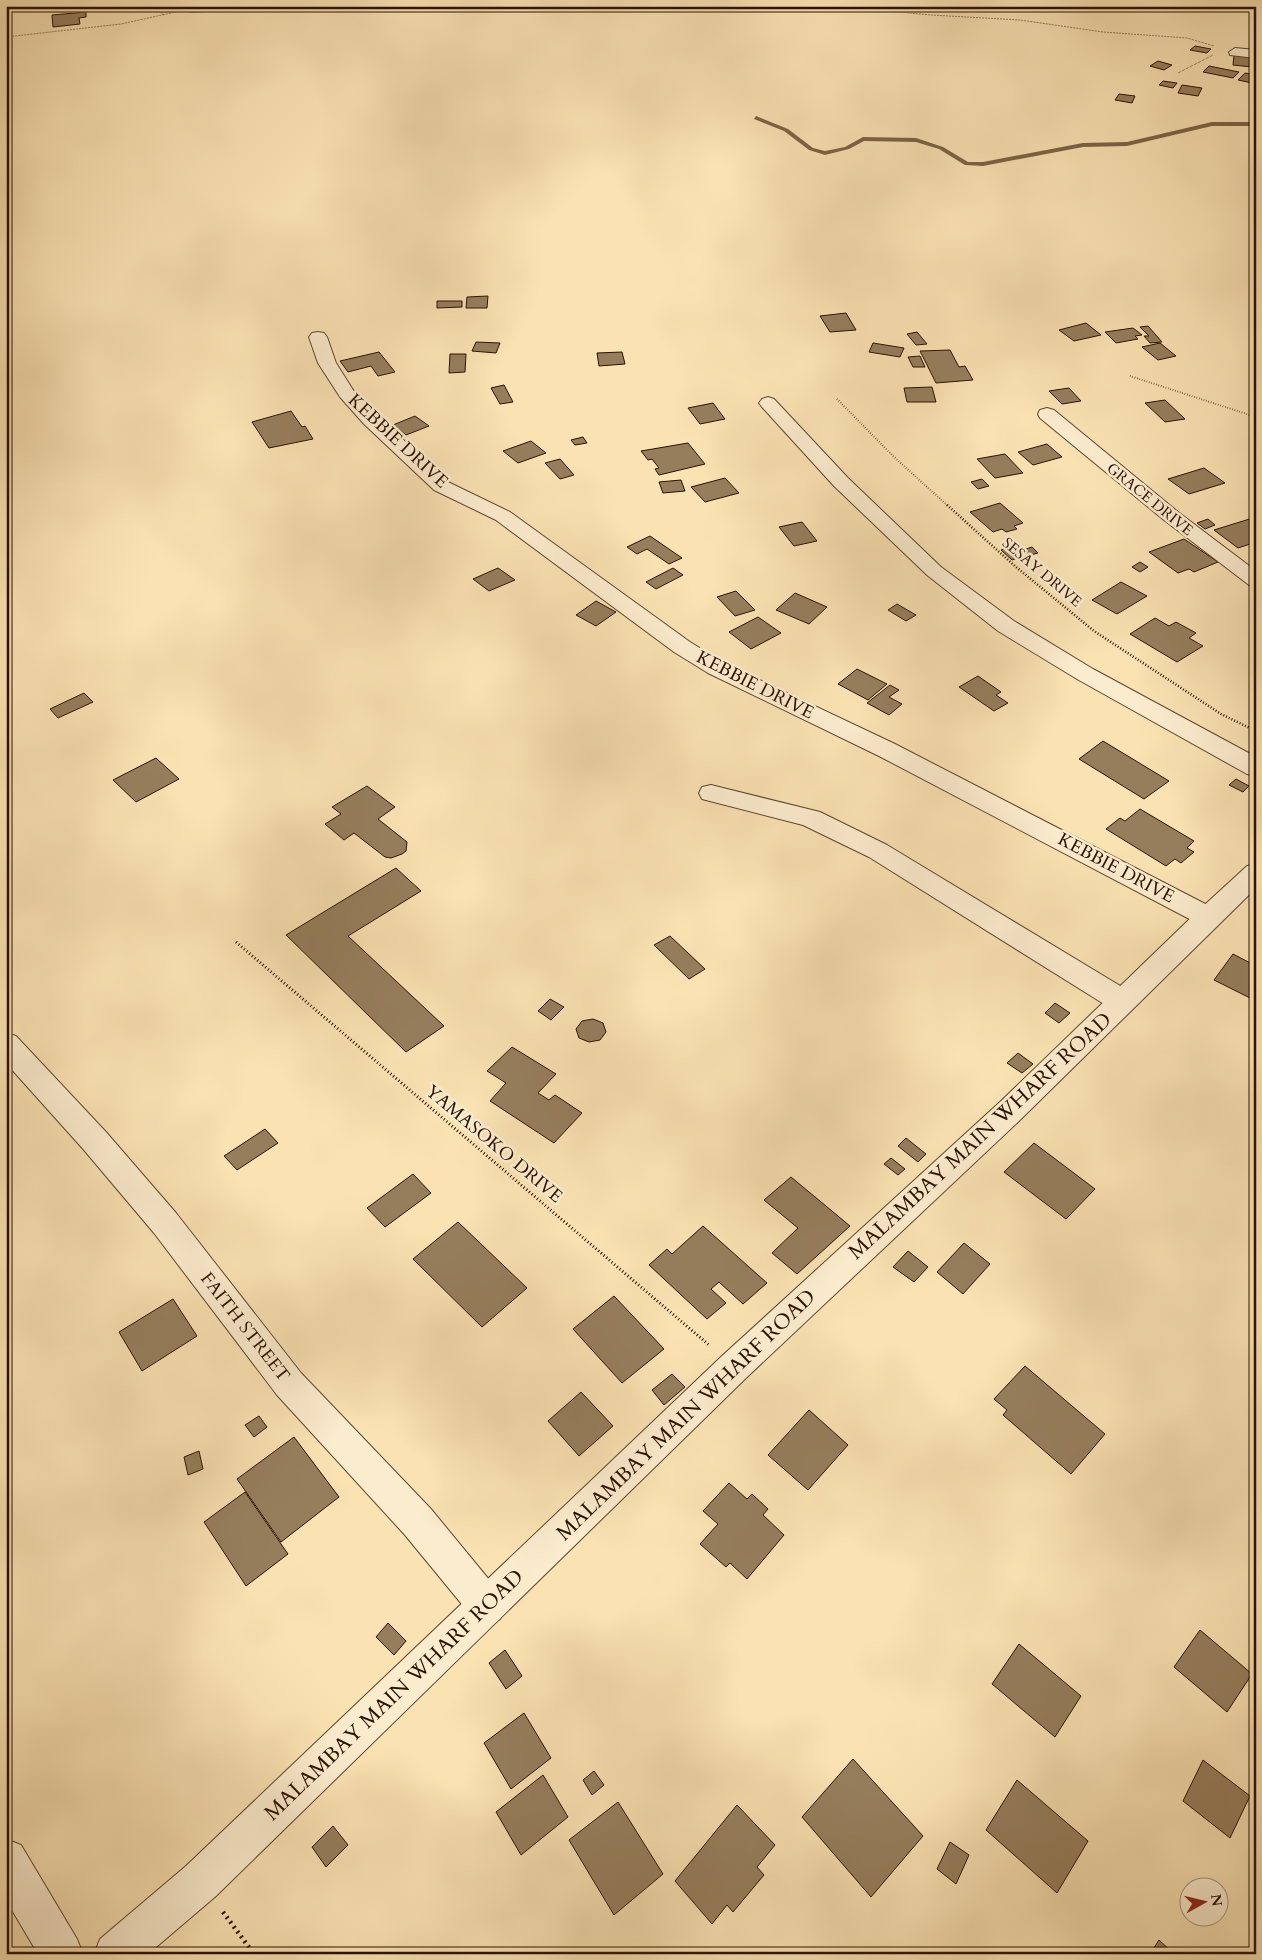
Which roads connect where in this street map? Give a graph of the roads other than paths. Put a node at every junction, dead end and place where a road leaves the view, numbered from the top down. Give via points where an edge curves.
1 (1230, 52) road end
2 (1256, 54) edge
3 (318, 337) dead end
4 (768, 403) dead end
5 (1047, 414) dead end
6 (1256, 581) edge
7 (1256, 768) edge
8 (711, 793) dead end
9 (1256, 874) edge
10 (1208, 917) junction
11 (1122, 1001) junction
12 (6, 1044) edge
13 (487, 1606) junction
14 (6, 1860) edge
15 (62, 1954) edge
16 (116, 1954) edge

1 - 2 street
3 - 10 street, KEBBIE DRIVE via 327,363 346,393 441,486 503,516 682,647 716,668 887,750
4 - 7 street via 841,482 927,565 1006,626
5 - 6 street, GRACE DRIVE
8 - 11 street via 811,818 878,851
9 - 10 street, MALAMBAY MAIN WHARF ROAD
10 - 11 street, MALAMBAY MAIN WHARF ROAD
11 - 13 street, MALAMBAY MAIN WHARF ROAD via 1010,1111 734,1367
12 - 13 street, FAITH STREET via 96,1141 165,1223 289,1384 418,1522
13 - 16 street, MALAMBAY MAIN WHARF ROAD via 201,1881
14 - 15 street

